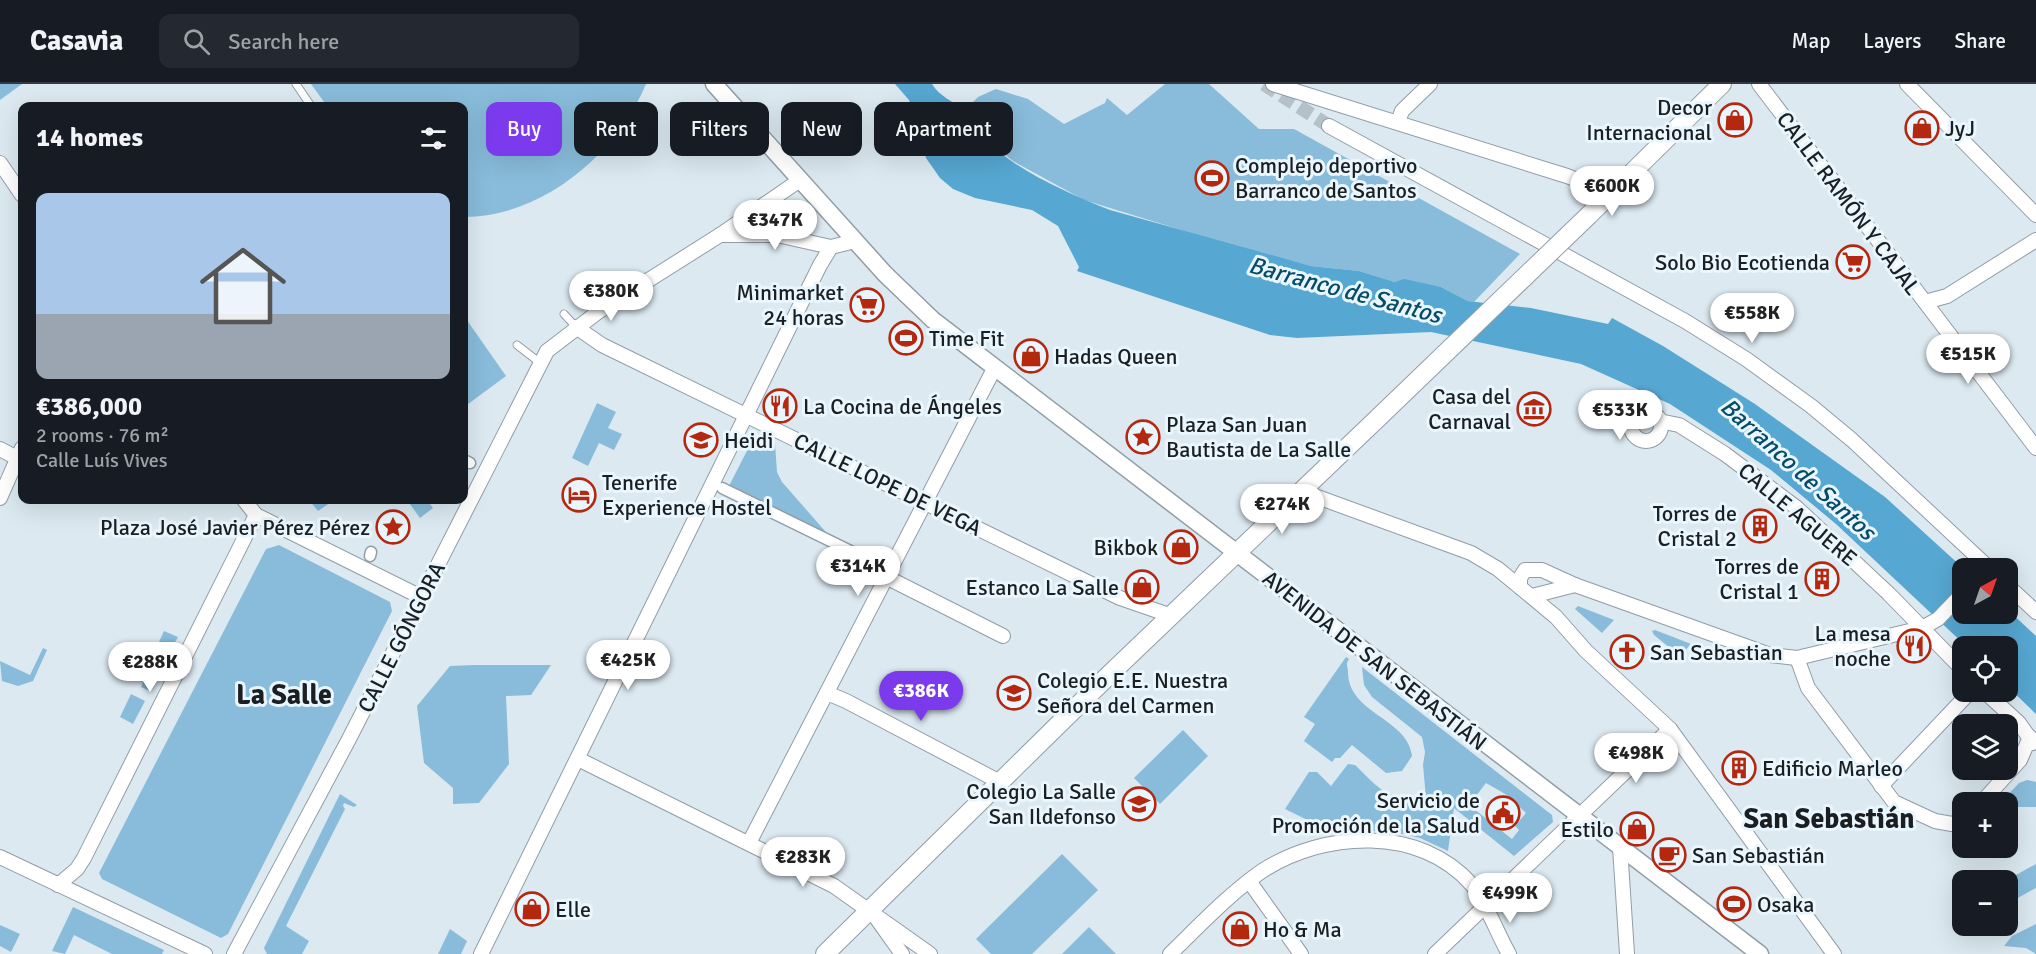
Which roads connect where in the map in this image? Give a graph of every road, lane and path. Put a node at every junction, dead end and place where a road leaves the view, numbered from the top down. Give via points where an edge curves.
1 (296, 84) edge
2 (714, 84) edge
3 (1272, 84) edge
4 (1430, 84) edge
5 (1722, 84) edge
6 (1759, 84) edge
7 (1906, 84) edge
8 (1311, 89) edge
9 (308, 102) edge
10 (1398, 122) junction
11 (1329, 126) tunnel mouth
12 (0, 163) edge
13 (800, 180) junction
14 (18, 189) edge
15 (1610, 193) junction
16 (2036, 215) edge
17 (720, 235) junction
18 (2036, 240) edge
19 (855, 241) junction
20 (831, 247) junction
21 (1925, 302) junction
22 (564, 314) dead end
23 (576, 327) junction
24 (517, 345) dead end
25 (539, 362) junction
26 (995, 367) junction
27 (746, 414) junction
28 (1659, 421) dead end
29 (2036, 448) edge
30 (0, 449) edge
31 (18, 453) edge
32 (18, 458) edge
33 (722, 488) dead end
34 (1301, 491) junction
35 (0, 498) edge
36 (924, 501) junction
37 (468, 503) edge
38 (247, 504) edge
39 (468, 504) edge
40 (256, 516) junction
41 (1238, 552) junction
42 (1977, 558) edge
43 (875, 563) dead end
44 (886, 576) junction
45 (1575, 585) junction
46 (1521, 587) junction
47 (2018, 595) edge
48 (1532, 596) junction
49 (421, 597) junction
50 (1952, 604) edge
51 (2036, 612) edge
52 (1172, 616) junction
53 (1922, 628) junction
54 (1003, 636) dead end
55 (1797, 658) junction
56 (1952, 659) edge
57 (827, 693) junction
58 (1961, 702) edge
59 (1995, 702) edge
60 (1671, 729) junction
61 (2033, 742) edge
62 (578, 759) junction
63 (1000, 782) junction
64 (1881, 786) junction
65 (1991, 792) edge
66 (1580, 817) junction
67 (1952, 824) edge
68 (749, 843) junction
69 (1620, 847) junction
70 (0, 857) edge
71 (1249, 881) junction
72 (58, 885) junction
73 (1485, 907) junction
74 (870, 910) junction
75 (205, 954) edge
76 (234, 954) edge
77 (481, 954) edge
78 (825, 954) edge
79 (902, 954) edge
80 (930, 954) edge
81 (1170, 954) edge
82 (1302, 954) edge
83 (1436, 954) edge
84 (1509, 954) edge
85 (1627, 954) edge
86 (1760, 954) edge
87 (1834, 954) edge

1 - 9 lane
2 - 13 street, AVENIDA DE SAN SEBASTIÁN
3 - 8 street
4 - 10 street via 1402,111
5 - 15 main road
6 - 21 street, CALLE RAMÓN Y CAJAL
7 - 16 street
8 - 10 street
10 - 15 street
11 - 42 street via 1676,316 1746,359 1852,440
12 - 14 street
13 - 17 street, CALLE GÓNGORA
13 - 19 street, AVENIDA DE SAN SEBASTIÁN
15 - 34 main road, bridge
17 - 20 street via 777,236
17 - 23 street, CALLE GÓNGORA
18 - 21 street via 1947,296
19 - 20 street
19 - 26 street, AVENIDA DE SAN SEBASTIÁN via 915,304
20 - 27 street
21 - 29 street, CALLE RAMÓN Y CAJAL
22 - 23 lane
23 - 25 street, CALLE GÓNGORA
23 - 27 street, CALLE LOPE DE VEGA via 602,345
24 - 25 lane
25 - 37 street, CALLE GÓNGORA
26 - 36 street
26 - 41 street, AVENIDA DE SAN SEBASTIÁN
27 - 36 street, CALLE LOPE DE VEGA
27 - 62 street
28 - 53 street, CALLE AGUERE via 1679,425 1725,454 1797,508
30 - 31 street
32 - 35 street
33 - 43 street
34 - 41 main road
34 - 46 street via 1455,545 1485,560
36 - 44 street
36 - 52 street, CALLE LOPE DE VEGA via 1120,598
38 - 40 street
39 - 49 street, CALLE GÓNGORA
40 - 49 street
40 - 72 street via 84,858 73,874
41 - 52 main road
41 - 66 street, AVENIDA DE SAN SEBASTIÁN
44 - 54 street
44 - 57 street
45 - 46 street via 1532,569 1522,574
45 - 48 street
45 - 55 street via 1770,655
46 - 48 street
47 - 51 street
48 - 60 street
49 - 76 street, CALLE GÓNGORA
50 - 53 street
52 - 63 main road
53 - 55 street
53 - 56 street, CALLE AGUERE
55 - 64 street via 1808,688
57 - 63 street
57 - 68 street
58 - 64 street
59 - 61 street
60 - 66 street
60 - 87 street
61 - 65 street
62 - 68 street
62 - 77 street
63 - 74 main road
64 - 67 street via 1906,809
66 - 69 street, AVENIDA DE SAN SEBASTIÁN
66 - 73 street
68 - 74 street via 834,886
69 - 85 street
69 - 86 street, AVENIDA DE SAN SEBASTIÁN
70 - 72 street
71 - 73 street via 1306,850 1370,840 1404,845 1441,859 1473,886
71 - 81 street
71 - 82 street
72 - 75 street
73 - 83 street
73 - 84 street
74 - 78 main road
74 - 79 street
74 - 80 street

